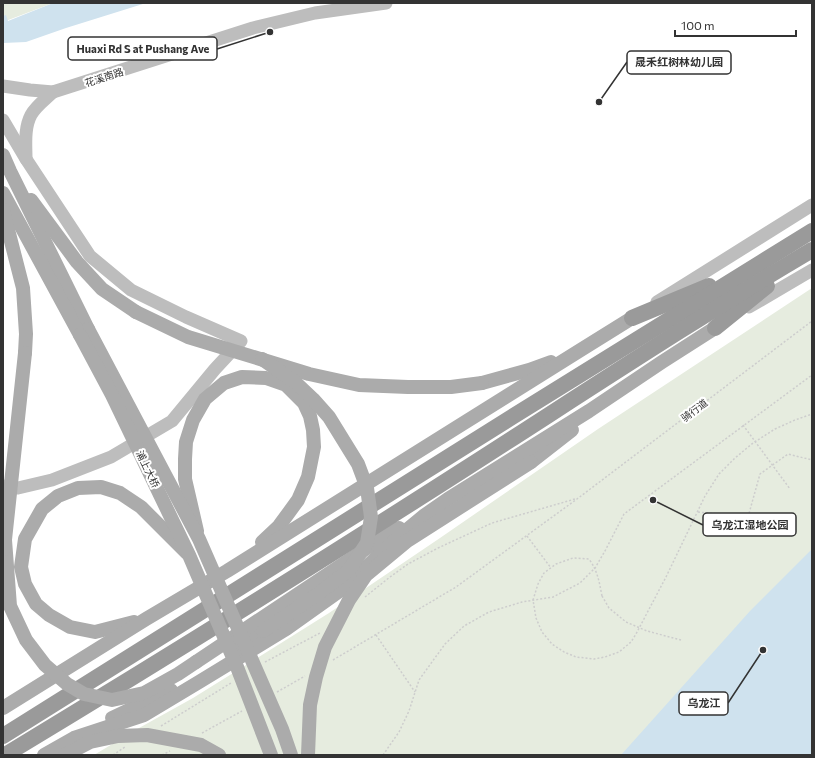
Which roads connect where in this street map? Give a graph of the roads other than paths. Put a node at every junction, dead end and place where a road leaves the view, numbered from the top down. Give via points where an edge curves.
1 (386, 3) edge
2 (3, 86) edge
3 (53, 92) junction
4 (3, 120) edge
5 (3, 156) edge
6 (26, 159) junction
7 (10, 171) junction
8 (3, 193) edge
9 (812, 205) edge
10 (3, 210) edge
11 (812, 231) edge
12 (811, 251) edge
13 (755, 267) junction
14 (812, 270) edge
15 (632, 318) junction
16 (715, 328) junction
17 (84, 332) junction
18 (579, 351) junction
19 (262, 359) junction
20 (662, 362) junction
21 (3, 486) edge
22 (448, 499) junction
23 (199, 539) junction
24 (4, 546) edge
25 (189, 555) junction
26 (227, 570) junction
27 (146, 619) junction
28 (3, 708) edge
29 (3, 736) edge
30 (74, 738) junction
31 (5, 755) edge
32 (44, 755) edge
33 (65, 755) edge
34 (219, 755) edge
35 (271, 755) edge
36 (291, 755) edge
37 (308, 755) edge

1 - 3 street, 花溪南路 via 310,14 253,28
2 - 3 street
3 - 6 street via 31,114 26,130
4 - 6 street
5 - 7 main road
6 - 21 street via 90,256 132,290 240,340 172,420 111,457 52,480 18,488
7 - 17 main road
7 - 19 main road, bridge via 77,262 102,289 136,312 188,337
8 - 17 main road, 浦上大桥
9 - 15 street
10 - 24 main road, bridge via 23,288 26,334
11 - 13 highway
12 - 16 highway
12 - 31 highway via 616,371 374,527
13 - 15 highway
13 - 29 highway
14 - 16 street
15 - 18 main road
16 - 20 main road
17 - 23 main road, bridge
17 - 25 main road, 浦上大桥, bridge
18 - 19 main road, bridge via 529,370 482,383 451,386 359,385 309,374
18 - 26 main road
19 - 30 main road, bridge via 295,382 313,399 329,417 358,464 367,488 371,517 367,543 349,570 263,631 174,688
20 - 22 main road
20 - 37 main road, bridge via 531,462 407,541 366,575 349,600 325,647 310,705
22 - 24 main road, bridge via 388,534 178,674 144,692 112,700 84,694 67,684 45,666 26,640 10,606
22 - 30 main road via 402,534 345,587 286,629 144,715
23 - 26 main road, bridge via 185,478 186,442 193,420 205,399 224,383 242,377 266,378 286,385 304,403 310,416 314,447 308,477 298,500 279,526
23 - 36 main road, bridge
25 - 27 main road via 141,507 120,493 101,487 78,488 58,496 42,509 25,539 21,567 25,584 36,604 48,615 70,627 95,632
25 - 35 main road, 浦上大桥, bridge
26 - 27 main road
27 - 28 main road
30 - 32 main road
33 - 34 main road, bridge via 90,742 118,736 147,735 201,745

